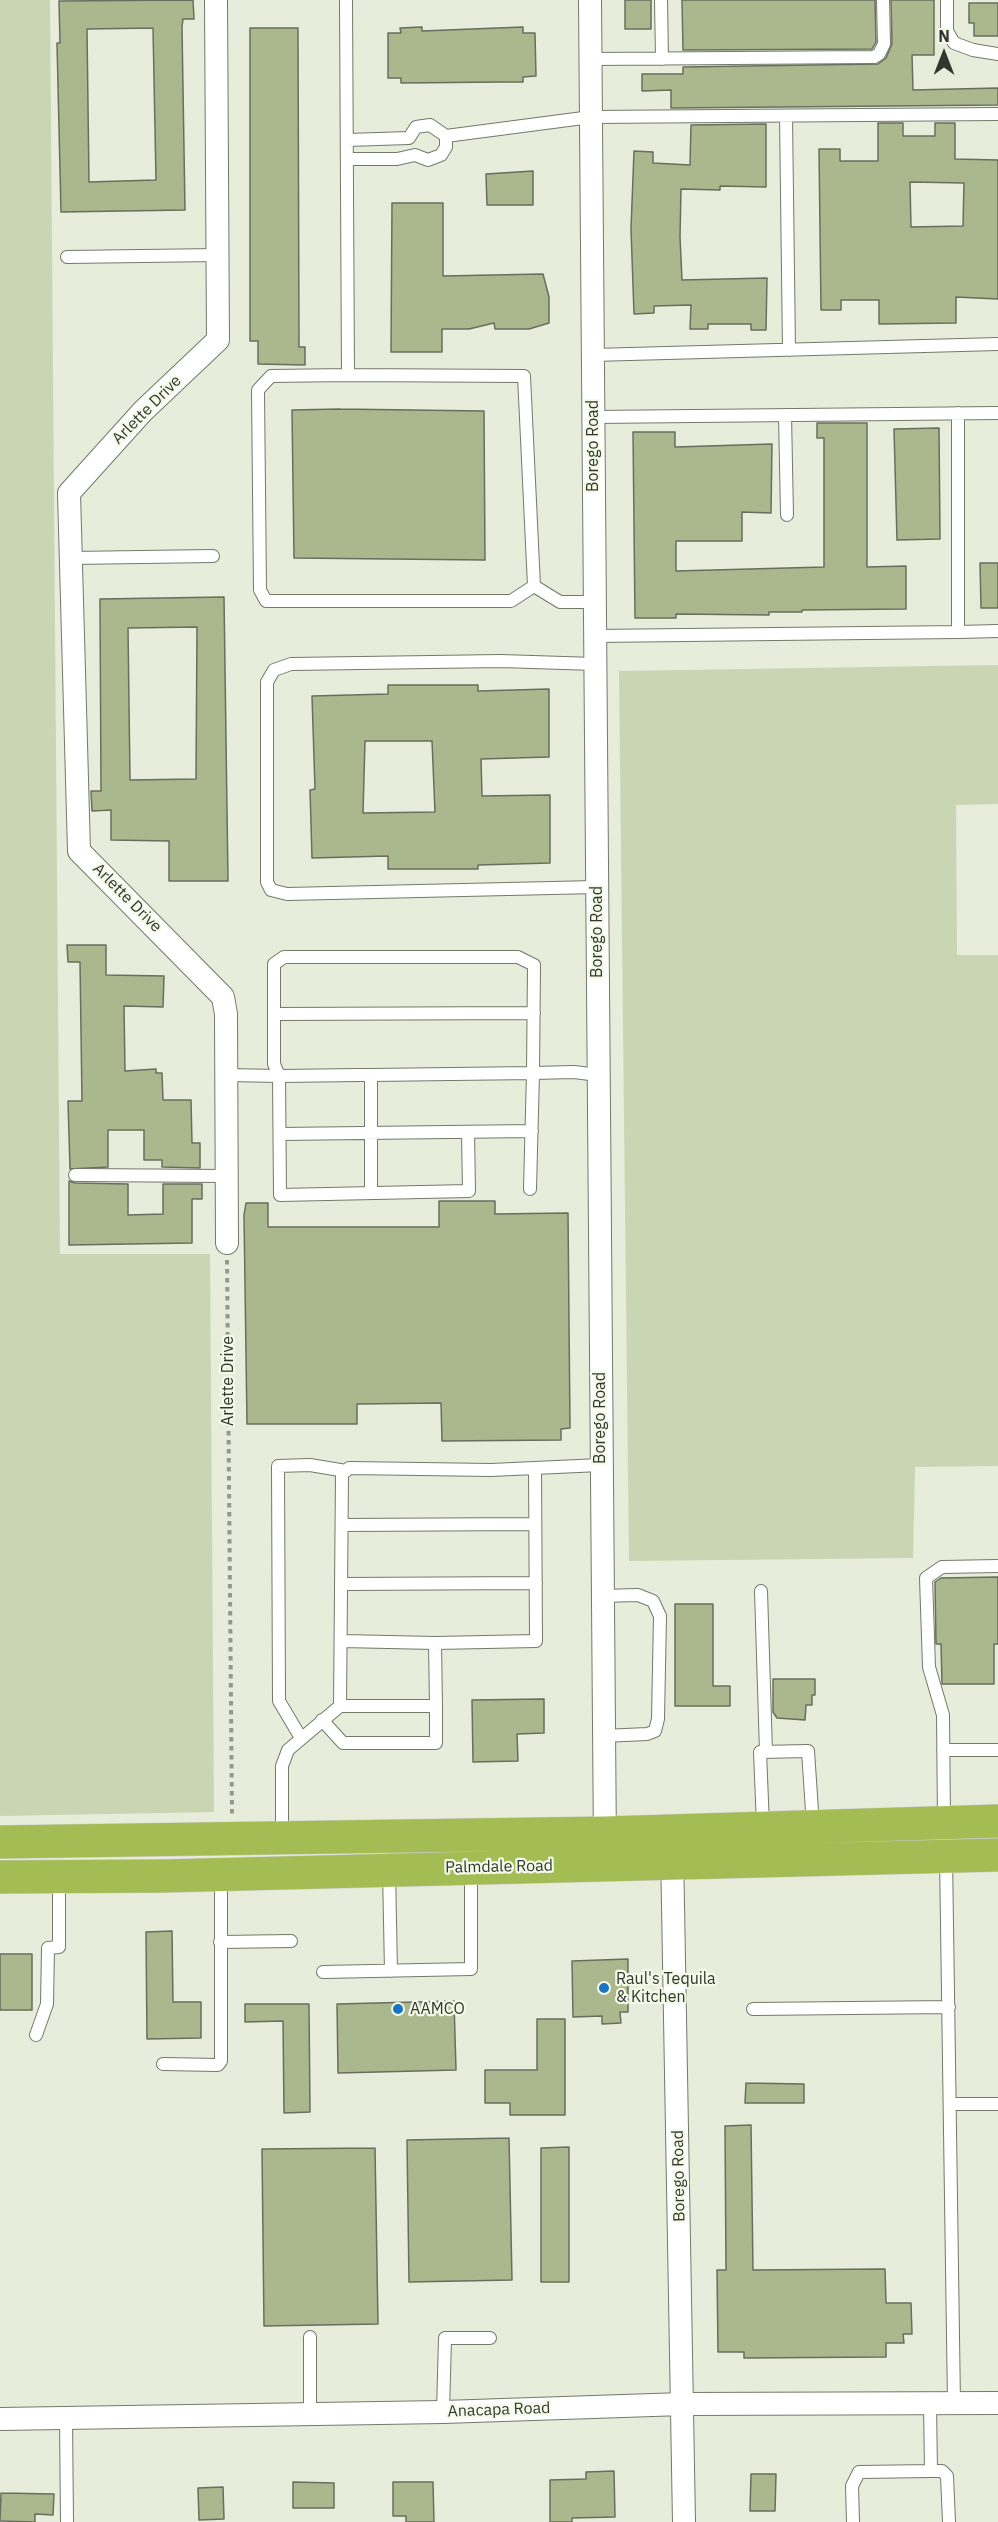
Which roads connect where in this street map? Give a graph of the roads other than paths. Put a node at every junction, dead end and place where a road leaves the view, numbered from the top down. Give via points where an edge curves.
1 (216, 0) edge
2 (346, 0) edge
3 (590, 0) edge
4 (661, 0) edge
5 (883, 0) edge
6 (947, 0) edge
7 (998, 54) edge
8 (591, 59) junction
9 (662, 59) junction
10 (998, 114) edge
11 (786, 116) junction
12 (591, 117) junction
13 (446, 136) junction
14 (347, 141) junction
15 (347, 159) junction
16 (218, 255) junction
17 (67, 257) dead end
18 (998, 344) edge
19 (789, 350) junction
20 (593, 355) junction
21 (348, 375) junction
22 (958, 413) junction
23 (998, 413) edge
24 (785, 415) junction
25 (593, 417) junction
26 (787, 515) dead end
27 (213, 556) dead end
28 (71, 558) junction
29 (534, 586) junction
30 (594, 602) junction
31 (998, 631) edge
32 (958, 632) junction
33 (595, 636) junction
34 (595, 664) junction
35 (596, 887) junction
36 (534, 1013) junction
37 (274, 1014) junction
38 (533, 1073) junction
39 (227, 1075) junction
40 (371, 1075) junction
41 (598, 1075) junction
42 (279, 1076) junction
43 (532, 1131) junction
44 (468, 1132) junction
45 (371, 1133) junction
46 (279, 1134) junction
47 (75, 1175) dead end
48 (227, 1176) junction
49 (530, 1189) dead end
50 (372, 1193) junction
51 (227, 1243) road end
52 (600, 1465) junction
53 (535, 1468) junction
54 (346, 1471) junction
55 (342, 1524) junction
56 (535, 1524) junction
57 (998, 1566) edge
58 (536, 1583) junction
59 (342, 1584) junction
60 (760, 1591) dead end
61 (601, 1596) junction
62 (342, 1641) junction
63 (435, 1643) junction
64 (436, 1706) junction
65 (339, 1707) junction
66 (322, 1720) junction
67 (603, 1736) junction
68 (301, 1738) junction
69 (943, 1750) junction
70 (998, 1750) edge
71 (763, 1752) junction
72 (998, 1821) edge
73 (944, 1823) junction
74 (763, 1827) junction
75 (813, 1827) junction
76 (671, 1830) junction
77 (282, 1837) junction
78 (0, 1842) edge
79 (605, 1848) junction
80 (998, 1855) edge
81 (946, 1856) junction
82 (672, 1863) junction
83 (471, 1868) junction
84 (389, 1870) junction
85 (221, 1874) junction
86 (59, 1876) junction
87 (0, 1877) edge
88 (291, 1941) dead end
89 (220, 1942) junction
90 (391, 1971) junction
91 (323, 1972) dead end
92 (950, 2007) junction
93 (753, 2009) dead end
94 (36, 2035) dead end
95 (164, 2064) dead end
96 (951, 2104) junction
97 (998, 2104) edge
98 (310, 2337) dead end
99 (490, 2338) dead end
100 (998, 2403) edge
101 (682, 2404) junction
102 (930, 2404) junction
103 (954, 2404) junction
104 (443, 2412) junction
105 (310, 2414) junction
106 (66, 2418) junction
107 (0, 2419) edge
108 (931, 2471) junction
109 (67, 2522) edge
110 (684, 2522) edge
111 (853, 2522) edge
112 (949, 2522) edge

1 - 16 street, Arlette Drive
2 - 14 lane
3 - 8 street, Borego Road
4 - 9 lane
5 - 9 lane via 884,44 874,57
6 - 7 lane via 947,31 954,43
8 - 9 lane
8 - 12 street, Borego Road
10 - 11 lane
11 - 12 lane
11 - 19 lane
12 - 13 lane
12 - 20 street, Borego Road
13 - 14 lane via 430,124 416,127 409,138
13 - 15 lane via 441,155 428,160 415,156
14 - 15 lane
15 - 21 lane
16 - 17 lane
16 - 28 street, Arlette Drive via 218,340 143,411 69,493
18 - 19 lane
19 - 20 lane
20 - 25 street, Borego Road
21 - 29 lane via 524,376
21 - 29 lane via 271,376 258,390 260,590 266,601 511,601
22 - 23 lane
22 - 24 lane
22 - 32 lane
24 - 25 lane
24 - 26 lane
25 - 30 street, Borego Road
27 - 28 lane
28 - 39 street, Arlette Drive via 80,851 224,997
29 - 30 lane via 560,602
30 - 33 street, Borego Road
31 - 32 lane
32 - 33 lane
33 - 34 street, Borego Road
34 - 35 street, Borego Road
34 - 35 lane via 291,664 274,670 267,682 267,882 271,890 287,894
35 - 41 street, Borego Road
36 - 37 lane
36 - 37 lane via 534,965 518,957 284,957 274,964
36 - 38 lane
37 - 42 lane via 274,1064
38 - 40 lane
38 - 41 lane
38 - 43 lane
39 - 42 lane
39 - 48 street, Arlette Drive
40 - 42 lane
40 - 45 lane
41 - 52 street, Borego Road
42 - 46 lane
43 - 44 lane
43 - 49 lane
44 - 45 lane
44 - 50 lane via 469,1191
45 - 46 lane
45 - 50 lane
46 - 50 lane via 280,1195
47 - 48 lane
48 - 51 street, Arlette Drive
52 - 53 lane
52 - 61 street, Borego Road
53 - 54 lane
53 - 56 lane
54 - 55 lane via 342,1474
54 - 68 lane via 310,1465 278,1466 279,1701
55 - 56 lane
55 - 59 lane
56 - 58 lane
57 - 69 lane via 942,1567 926,1578 929,1667 943,1715
58 - 59 lane
58 - 63 lane via 536,1641
59 - 62 lane
60 - 71 lane
61 - 67 street, Borego Road
61 - 67 lane via 638,1595 653,1601 660,1616 655,1731
62 - 63 lane
62 - 65 lane
63 - 64 lane
64 - 65 lane
64 - 66 lane via 436,1743 343,1743
65 - 66 lane
66 - 68 lane
67 - 79 street, Borego Road
68 - 77 lane via 288,1750 282,1766
69 - 70 lane
69 - 73 lane
71 - 74 lane
71 - 75 lane via 808,1750
72 - 73 highway, Palmdale Road
73 - 75 highway, Palmdale Road
74 - 75 highway, Palmdale Road
74 - 76 highway, Palmdale Road
76 - 79 highway, Palmdale Road
76 - 82 street, Borego Road
77 - 78 highway, Palmdale Road
77 - 79 highway, Palmdale Road
79 - 82 highway, Palmdale Road
79 - 83 highway, Palmdale Road
80 - 81 highway, Palmdale Road
81 - 82 highway, Palmdale Road
81 - 92 lane
82 - 101 street, Borego Road
83 - 84 highway, Palmdale Road
83 - 90 lane via 471,1969
84 - 85 highway, Palmdale Road
84 - 90 lane
85 - 86 highway, Palmdale Road
85 - 89 lane
86 - 87 highway, Palmdale Road
86 - 94 lane via 59,1947 48,1948 47,2004
88 - 89 lane
89 - 95 lane via 220,2063
90 - 91 lane
92 - 93 lane
92 - 96 lane
96 - 97 lane
96 - 103 lane
98 - 105 lane
99 - 104 lane via 445,2338
100 - 103 street, Anacapa Road
101 - 102 street, Anacapa Road
101 - 104 street, Anacapa Road
101 - 110 street, Borego Road
102 - 103 street, Anacapa Road
102 - 108 lane
104 - 105 street, Anacapa Road
105 - 106 street, Anacapa Road
106 - 107 street, Anacapa Road
106 - 109 lane
108 - 111 lane via 859,2472 852,2486
108 - 112 lane via 942,2471 947,2476

